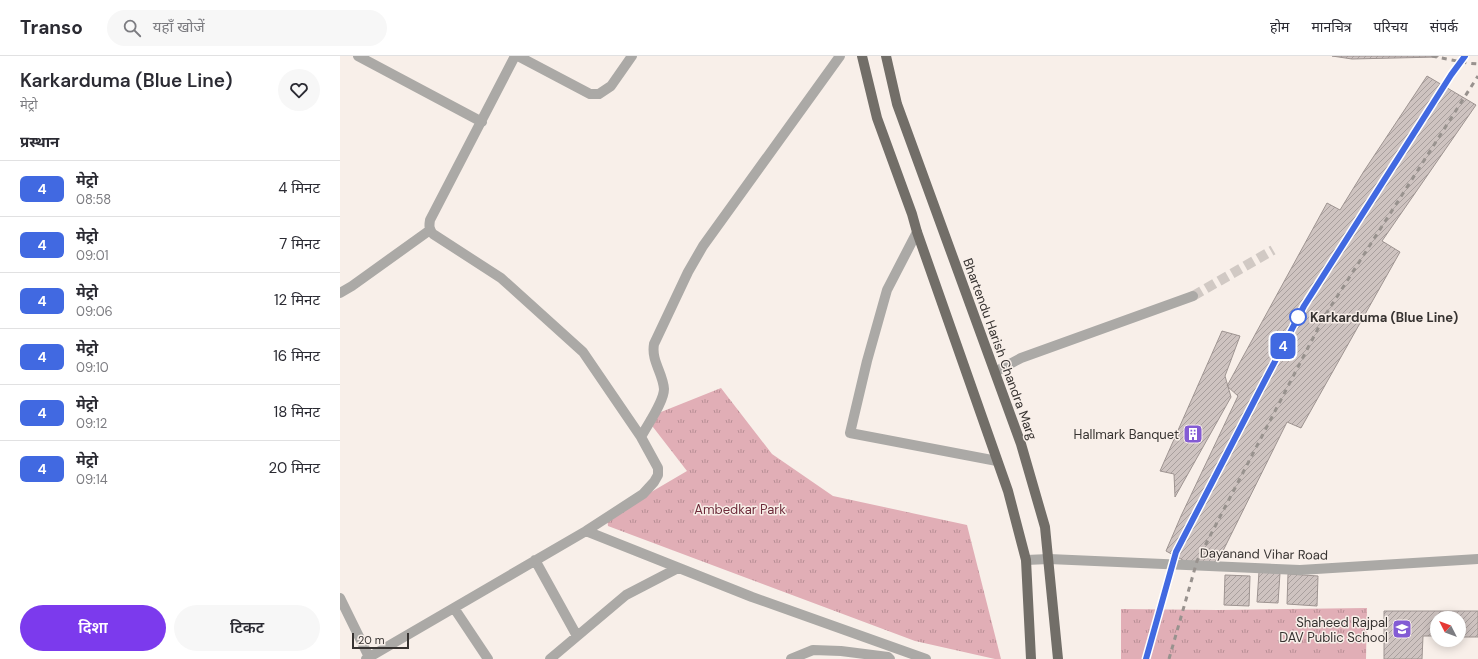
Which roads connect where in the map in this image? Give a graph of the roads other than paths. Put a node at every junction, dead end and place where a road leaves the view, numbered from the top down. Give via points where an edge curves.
1 (358, 56) edge
2 (516, 56) edge
3 (632, 56) edge
4 (840, 56) edge
5 (862, 56) edge
6 (886, 56) edge
7 (482, 122) junction
8 (430, 230) junction
9 (917, 232) junction
10 (340, 293) edge
11 (1193, 296) tunnel mouth
12 (995, 372) junction
13 (641, 437) junction
14 (997, 461) junction
15 (586, 531) junction
16 (1049, 559) junction
17 (1478, 559) edge
18 (535, 560) junction
19 (1026, 560) junction
20 (678, 568) junction
21 (340, 598) edge
22 (454, 608) junction
23 (576, 636) junction
24 (368, 658) edge
25 (488, 659) edge
26 (550, 659) edge
27 (791, 659) edge
28 (890, 659) edge
29 (926, 659) edge
30 (1031, 659) edge
31 (1058, 659) edge

1 - 7 street
2 - 3 street via 590,94 599,94 611,86
2 - 7 street
4 - 13 street via 703,246 688,272 654,344 653,355 664,390
5 - 9 main road via 877,118
6 - 12 main road, Bhartendu Harish Chandra Marg via 898,104
7 - 8 street via 430,220
8 - 10 street
8 - 13 street via 501,278 583,352
9 - 14 main road
9 - 14 street via 887,290 850,433
11 - 12 street via 1021,358
12 - 16 main road, Bhartendu Harish Chandra Marg via 1021,444 1045,527
13 - 15 street via 658,468 654,482 643,494
14 - 19 main road via 1008,491
15 - 18 street
15 - 20 street
16 - 17 street, Dayanand Vihar Road via 1300,570
16 - 19 street, Dayanand Vihar Road
16 - 31 main road, Bhartendu Harish Chandra Marg
18 - 22 street
18 - 23 street
19 - 30 main road
20 - 23 street via 626,595
20 - 29 street
21 - 24 street
22 - 24 street
22 - 25 street
23 - 26 street
27 - 28 street via 813,650 842,651

